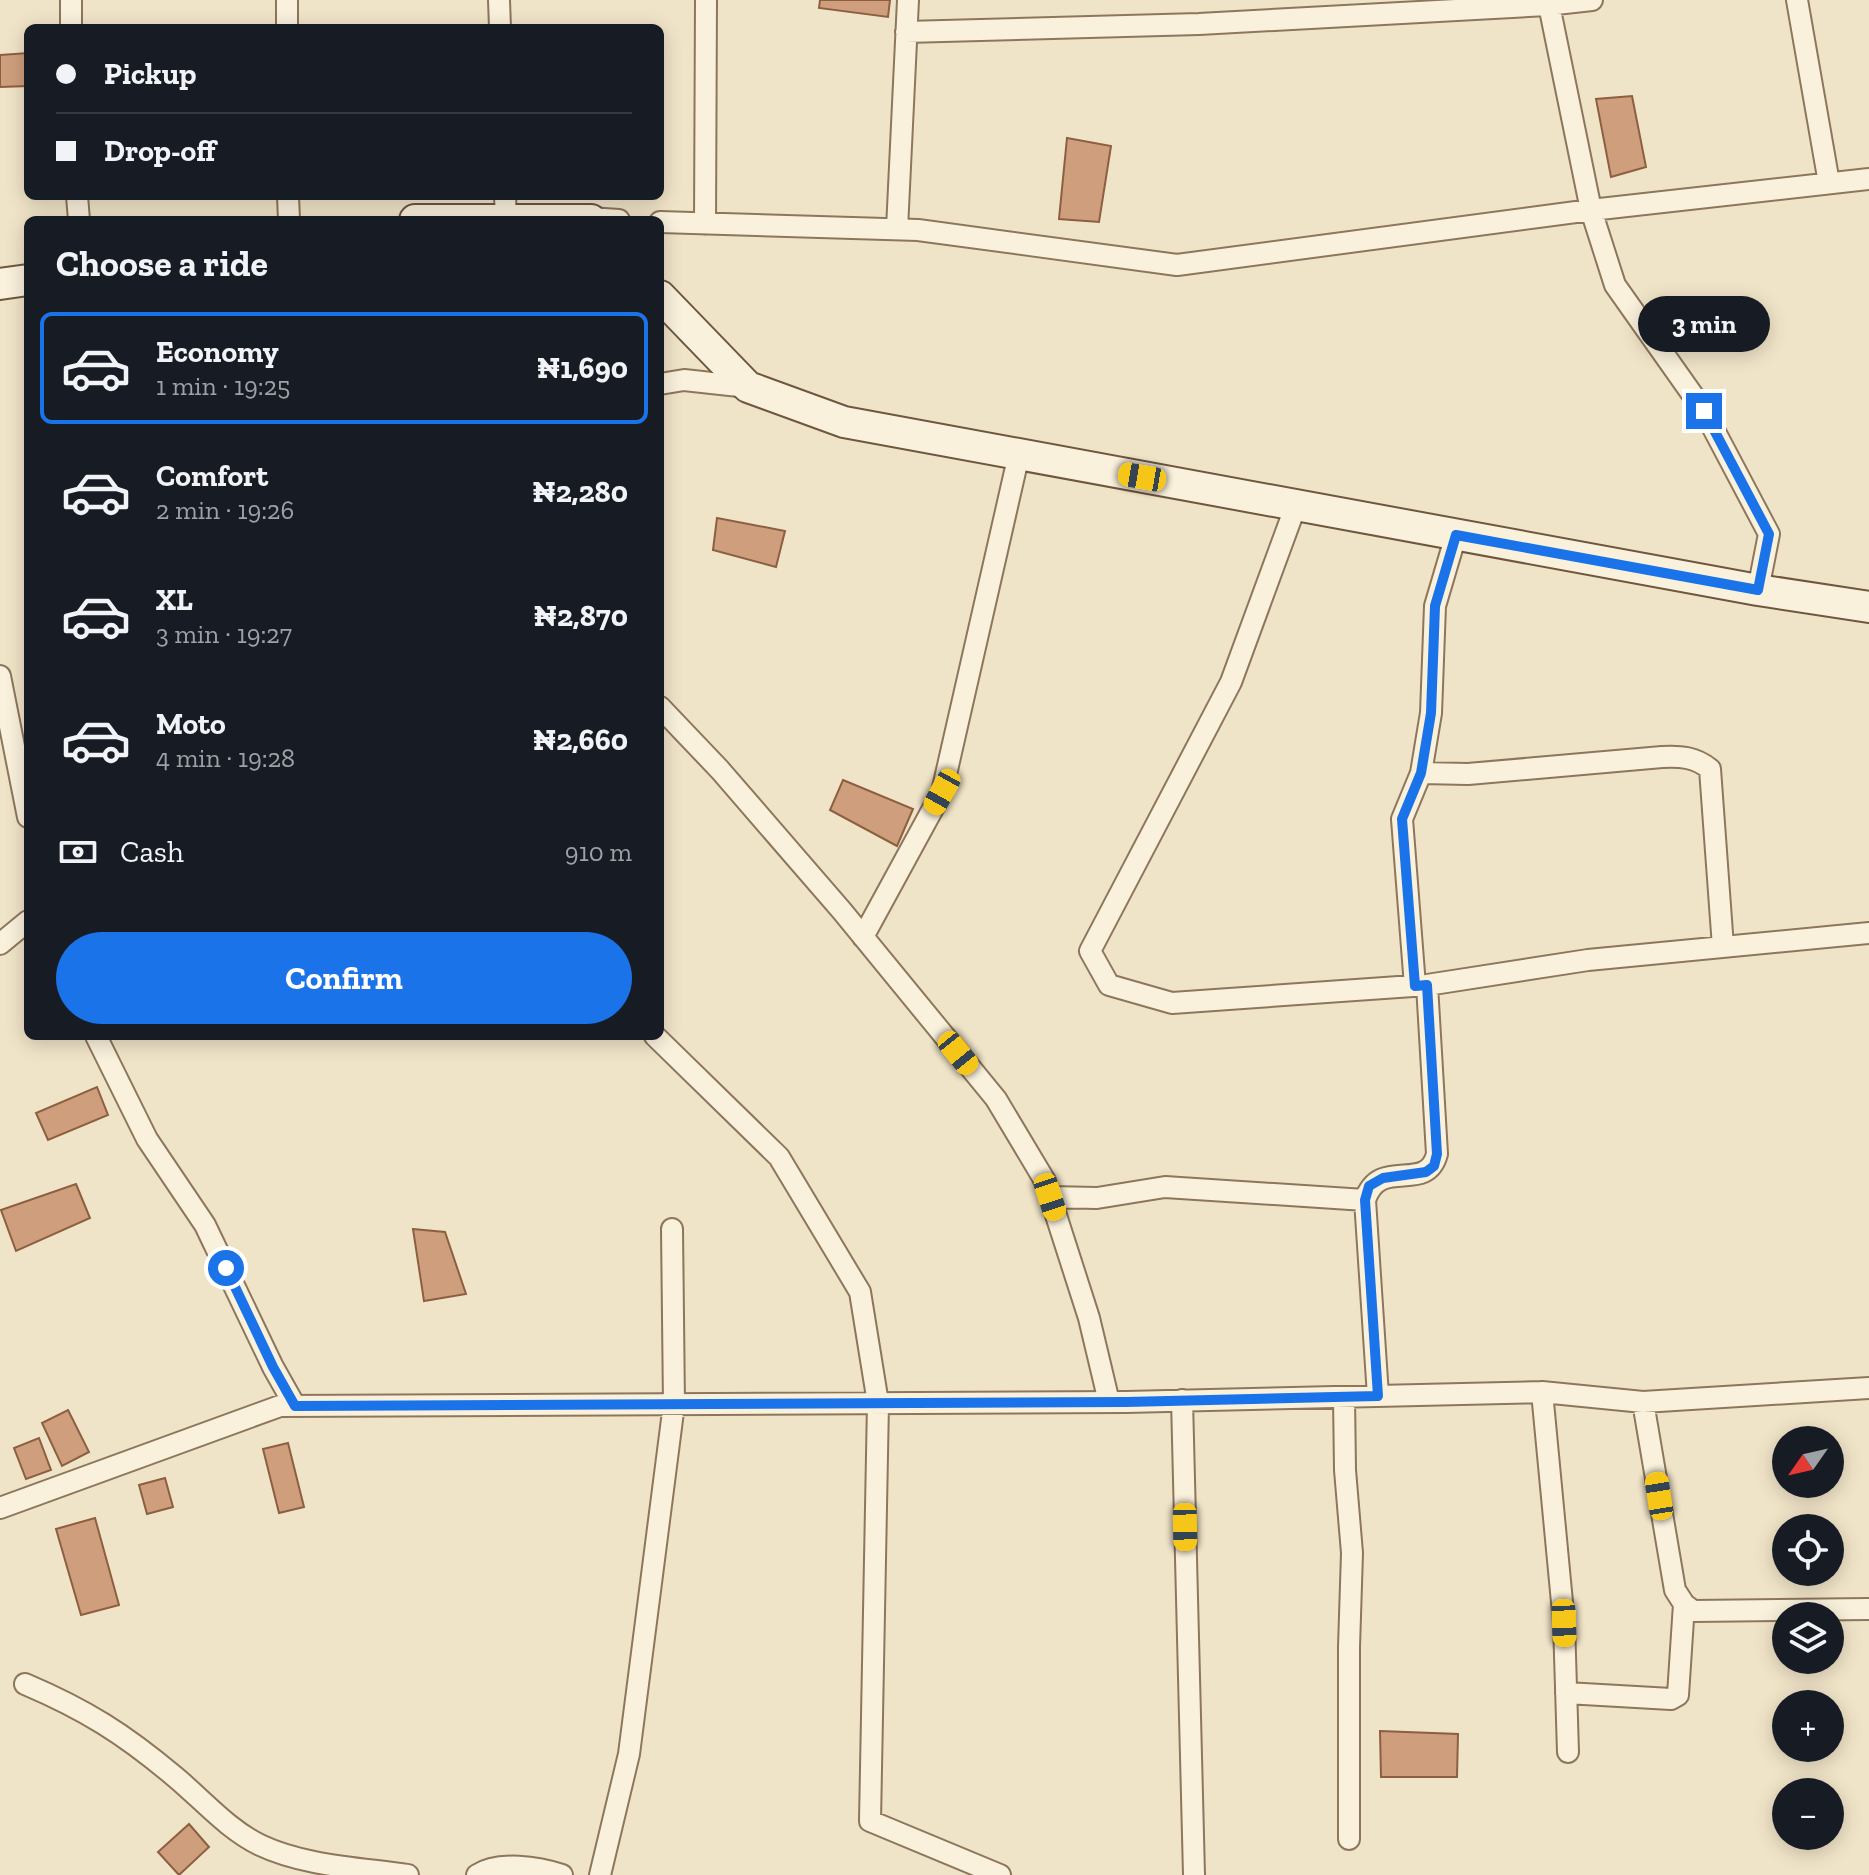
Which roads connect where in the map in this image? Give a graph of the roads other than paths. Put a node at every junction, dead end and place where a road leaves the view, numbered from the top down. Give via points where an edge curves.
1 (71, 0) edge
2 (287, 0) edge
3 (499, 0) edge
4 (706, 0) edge
5 (908, 0) edge
6 (1592, 0) edge
7 (1797, 0) edge
8 (1548, 3) edge
9 (71, 24) edge
10 (287, 24) edge
11 (500, 24) edge
12 (906, 32) junction
13 (1869, 179) edge
14 (1829, 183) junction
15 (506, 207) edge
16 (1591, 210) junction
17 (443, 216) edge
18 (569, 216) edge
19 (664, 222) edge
20 (705, 224) junction
21 (897, 229) junction
22 (24, 281) edge
23 (0, 284) edge
24 (664, 300) edge
25 (664, 383) edge
26 (748, 387) junction
27 (1019, 454) junction
28 (1296, 505) junction
29 (1456, 535) junction
30 (1758, 590) junction
31 (1869, 607) edge
32 (0, 676) edge
33 (664, 711) edge
34 (14, 738) edge
35 (1421, 773) junction
36 (24, 794) edge
37 (24, 924) edge
38 (1869, 933) edge
39 (863, 937) junction
40 (0, 944) edge
41 (1723, 947) junction
42 (1421, 985) junction
43 (98, 1040) edge
44 (659, 1040) edge
45 (1050, 1197) junction
46 (1365, 1200) junction
47 (672, 1229) dead end
48 (1869, 1388) edge
49 (1542, 1392) junction
50 (1378, 1396) junction
51 (1344, 1397) junction
52 (1182, 1400) junction
53 (1109, 1402) junction
54 (1643, 1402) junction
55 (878, 1403) junction
56 (674, 1404) junction
57 (295, 1406) junction
58 (0, 1508) edge
59 (1684, 1604) junction
60 (1869, 1609) edge
61 (25, 1684) dead end
62 (1566, 1693) junction
63 (1568, 1752) dead end
64 (1349, 1839) dead end
65 (408, 1875) edge
66 (477, 1875) edge
67 (562, 1875) edge
68 (600, 1875) edge
69 (1000, 1875) edge
70 (1194, 1875) edge

1 - 9 street
2 - 10 street
3 - 11 street
4 - 20 street
5 - 12 street
6 - 8 street
7 - 14 street
8 - 12 street via 1199,24
8 - 16 street
12 - 21 street
13 - 14 street
14 - 16 street
15 - 17 street
15 - 18 street
16 - 21 street via 1177,265
16 - 30 street via 1615,285 1704,411 1769,534
19 - 20 street
20 - 21 street
22 - 23 street
24 - 26 street
25 - 26 street via 684,380
26 - 27 street via 844,422
27 - 28 street
27 - 39 street via 942,792
28 - 29 street
28 - 42 street via 1231,682 1090,951 1109,985 1172,1003
29 - 30 street
29 - 35 street via 1435,606 1431,713
30 - 31 street
32 - 34 street
33 - 39 street
34 - 36 street
35 - 41 street via 1468,774 1682,756 1699,760 1710,769
35 - 42 street via 1402,819
37 - 40 street
38 - 41 street
39 - 45 street via 996,1099
41 - 42 street
42 - 46 street via 1434,1166 1426,1172 1383,1178 1369,1186
43 - 57 street via 147,1139 205,1225
44 - 55 street via 779,1157 860,1292
45 - 46 street via 1097,1198 1165,1187
45 - 53 street via 1089,1318
46 - 50 street
47 - 56 street
48 - 54 street
49 - 50 street
49 - 54 street
49 - 62 street
50 - 51 street
51 - 52 street
51 - 64 street via 1352,1553
52 - 53 street
52 - 70 street
53 - 55 street
54 - 59 street via 1675,1590
55 - 56 street
55 - 69 street via 870,1821
56 - 57 street
56 - 68 street via 629,1754
57 - 58 street via 280,1406
59 - 60 street via 1693,1611
59 - 62 street via 1678,1695 1671,1699
61 - 65 street via 115,1729 259,1845 289,1856
62 - 63 street
66 - 67 street via 525,1867

